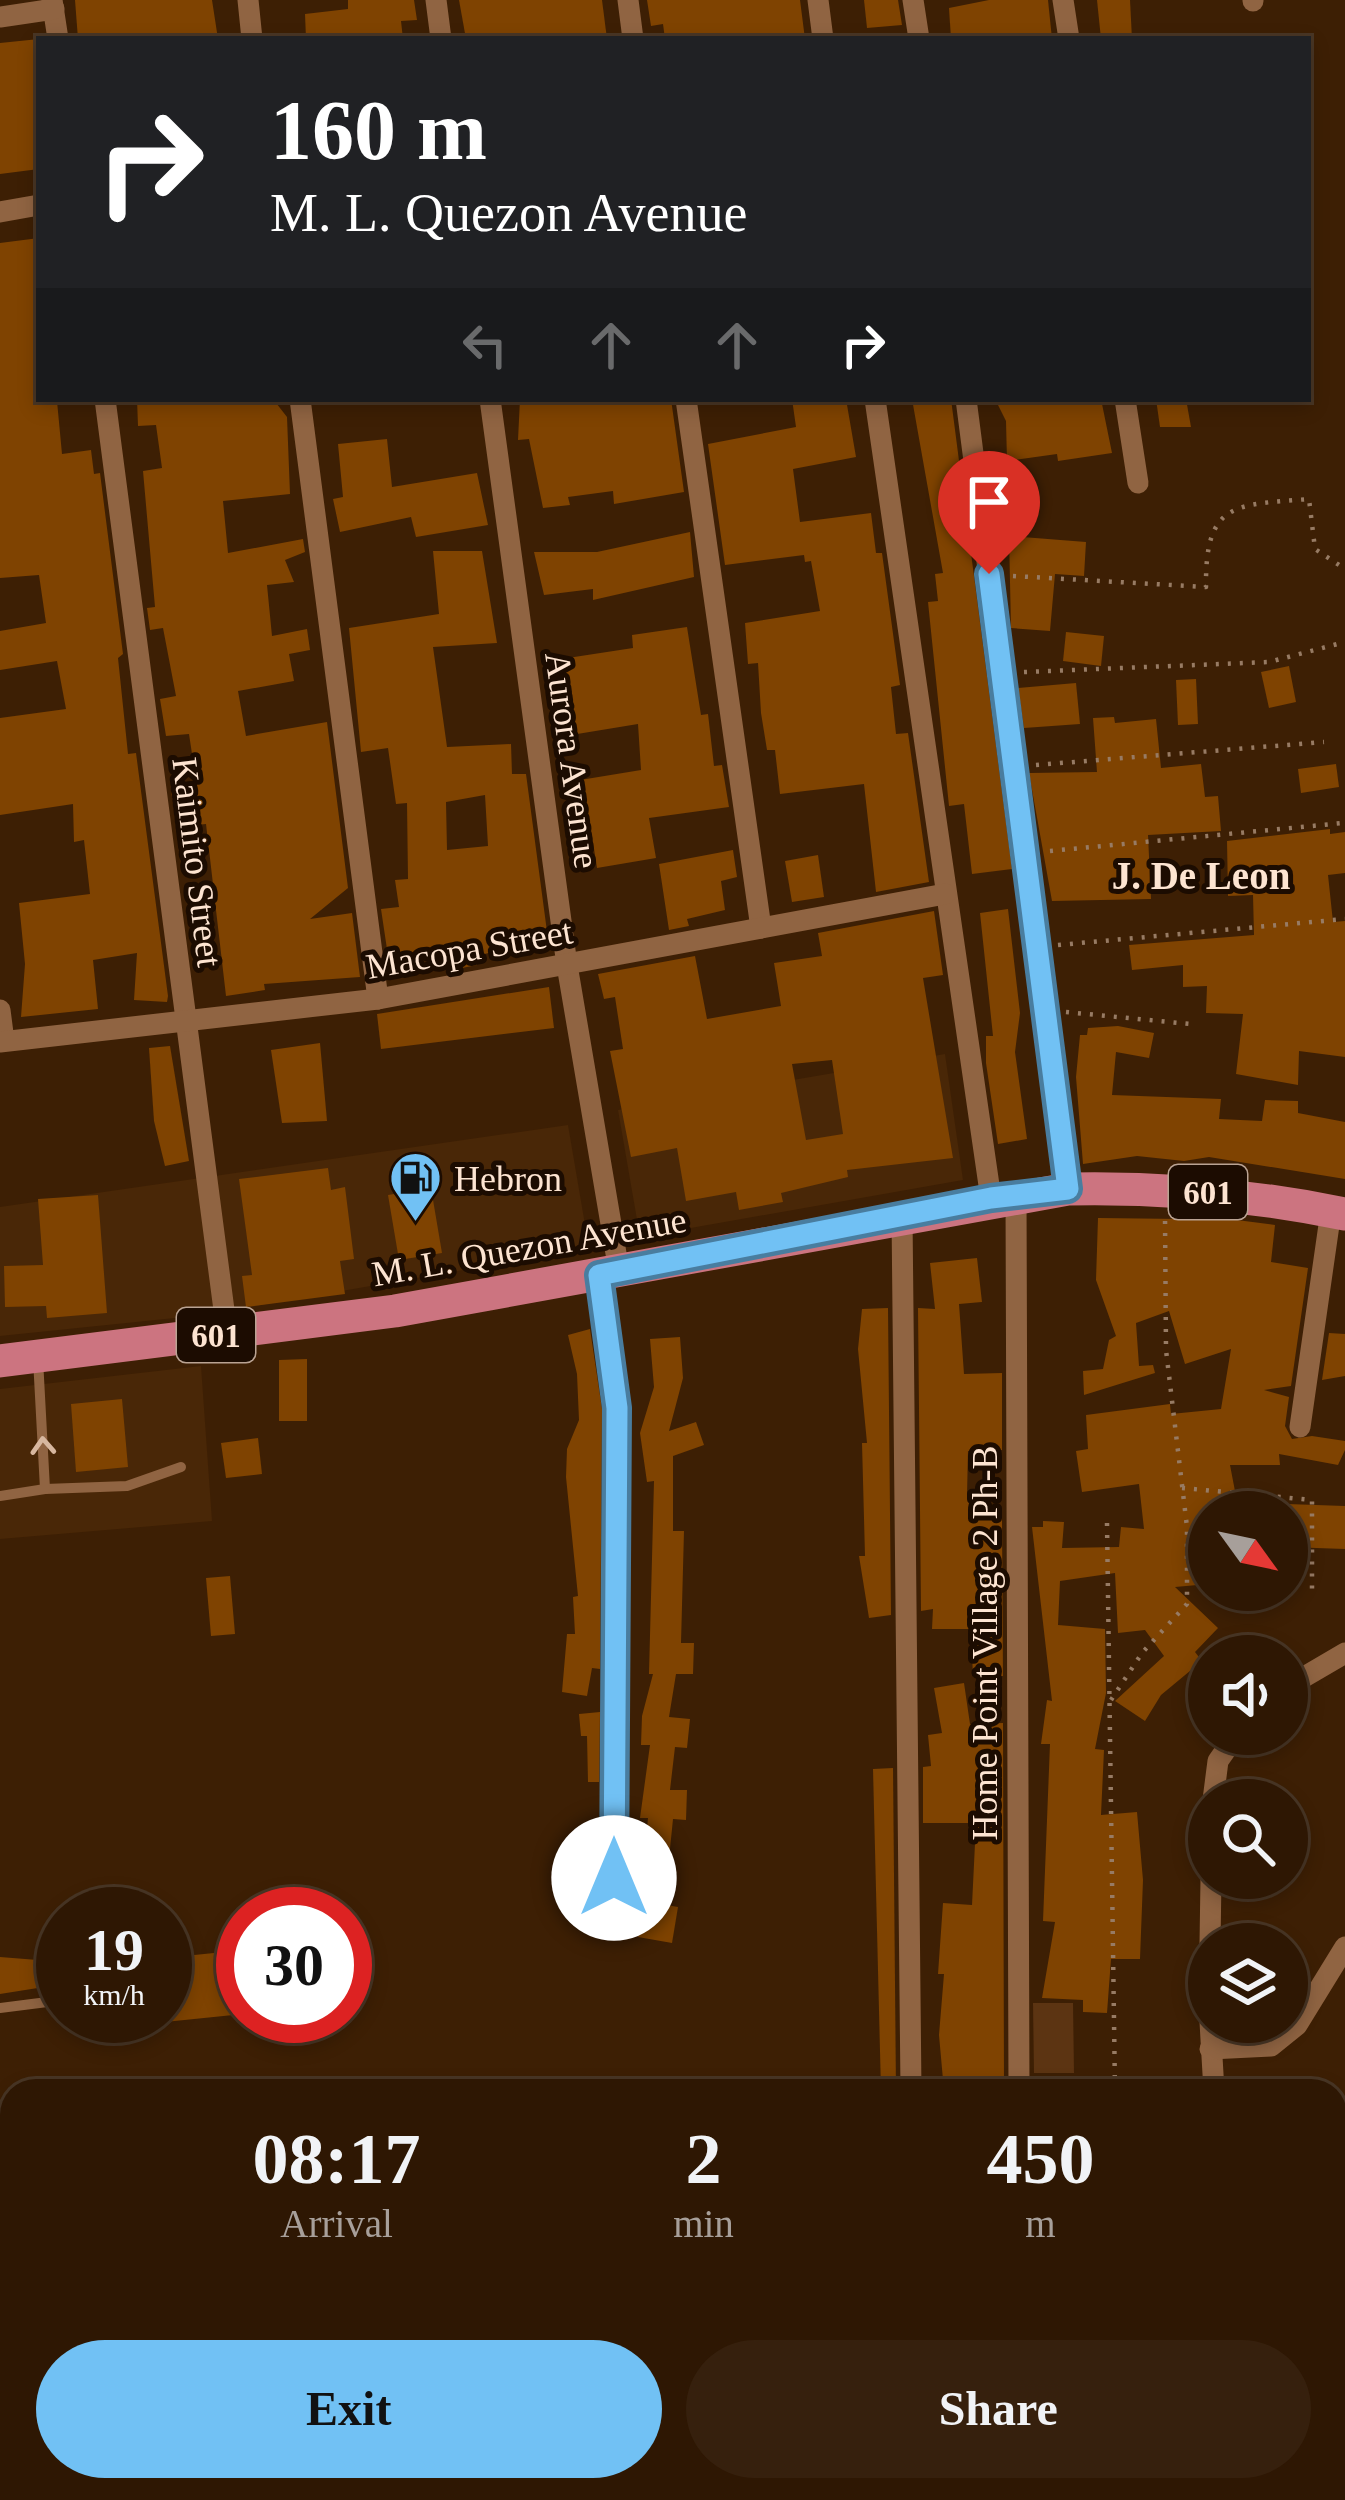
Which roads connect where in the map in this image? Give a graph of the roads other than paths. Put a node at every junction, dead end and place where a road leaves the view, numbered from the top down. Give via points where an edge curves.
1 (248, 0) edge
2 (436, 0) edge
3 (628, 0) edge
4 (818, 0) edge
5 (913, 0) edge
6 (1064, 0) edge
7 (53, 5) edge
8 (0, 17) edge
9 (58, 36) edge
10 (252, 36) edge
11 (441, 36) edge
12 (633, 36) edge
13 (824, 36) edge
14 (919, 36) edge
15 (1069, 36) edge
16 (36, 206) edge
17 (0, 212) edge
18 (105, 402) edge
19 (300, 402) edge
20 (490, 402) edge
21 (686, 402) edge
22 (874, 402) edge
23 (966, 402) edge
24 (1125, 402) edge
25 (1138, 483) dead end
26 (945, 893) junction
27 (761, 928) junction
28 (567, 964) junction
29 (378, 999) junction
30 (0, 1010) edge
31 (185, 1023) junction
32 (2, 1041) edge
33 (1068, 1189) junction
34 (1003, 1197) junction
35 (1338, 1213) edge
36 (902, 1215) junction
37 (609, 1273) junction
38 (227, 1334) junction
39 (38, 1357) junction
40 (0, 1361) edge
41 (1300, 1427) dead end
42 (181, 1468) dead end
43 (46, 1490) junction
44 (0, 1496) edge
45 (1344, 1655) edge
46 (1308, 1675) edge
47 (613, 1925) dead end
48 (1345, 1947) edge
49 (36, 2003) edge
50 (0, 2008) edge
51 (1210, 2043) edge
52 (1210, 2049) junction
53 (911, 2079) edge
54 (1019, 2079) edge
55 (1213, 2079) edge

1 - 10 street
2 - 11 street
3 - 12 street
4 - 13 street
5 - 14 street
6 - 15 street
7 - 8 street
7 - 9 street
16 - 17 street
18 - 31 street, Kaimito Street
19 - 29 street
20 - 28 street, Aurora Avenue
21 - 27 street
22 - 26 street, Home Point Village 2 Ph-B
23 - 33 street
24 - 25 street
26 - 27 street, Macopa Street
26 - 34 street, Home Point Village 2 Ph-B
27 - 28 street, Macopa Street
28 - 29 street, Macopa Street
28 - 37 street, Aurora Avenue
29 - 31 street, Macopa Street
30 - 32 street
31 - 32 street, Macopa Street
31 - 38 street, Kaimito Street
33 - 34 main road, M. L. Quezon Avenue / 601
33 - 35 main road, 601 via 1165,1187
34 - 36 main road, M. L. Quezon Avenue / 601
34 - 54 street, Home Point Village 2 Ph-B
35 - 41 street
36 - 37 main road, M. L. Quezon Avenue / 601
36 - 53 street
37 - 38 main road, M. L. Quezon Avenue / 601
37 - 47 street, Aurora Avenue via 617,1408
38 - 39 main road, M. L. Quezon Avenue / 601
39 - 40 main road, M. L. Quezon Avenue / 601
43 -> 39 lane
42 - 43 lane via 128,1486
43 - 44 lane
45 - 46 street
48 - 52 street via 1298,2025 1271,2046
49 - 50 lane
51 - 52 street
52 - 55 street

